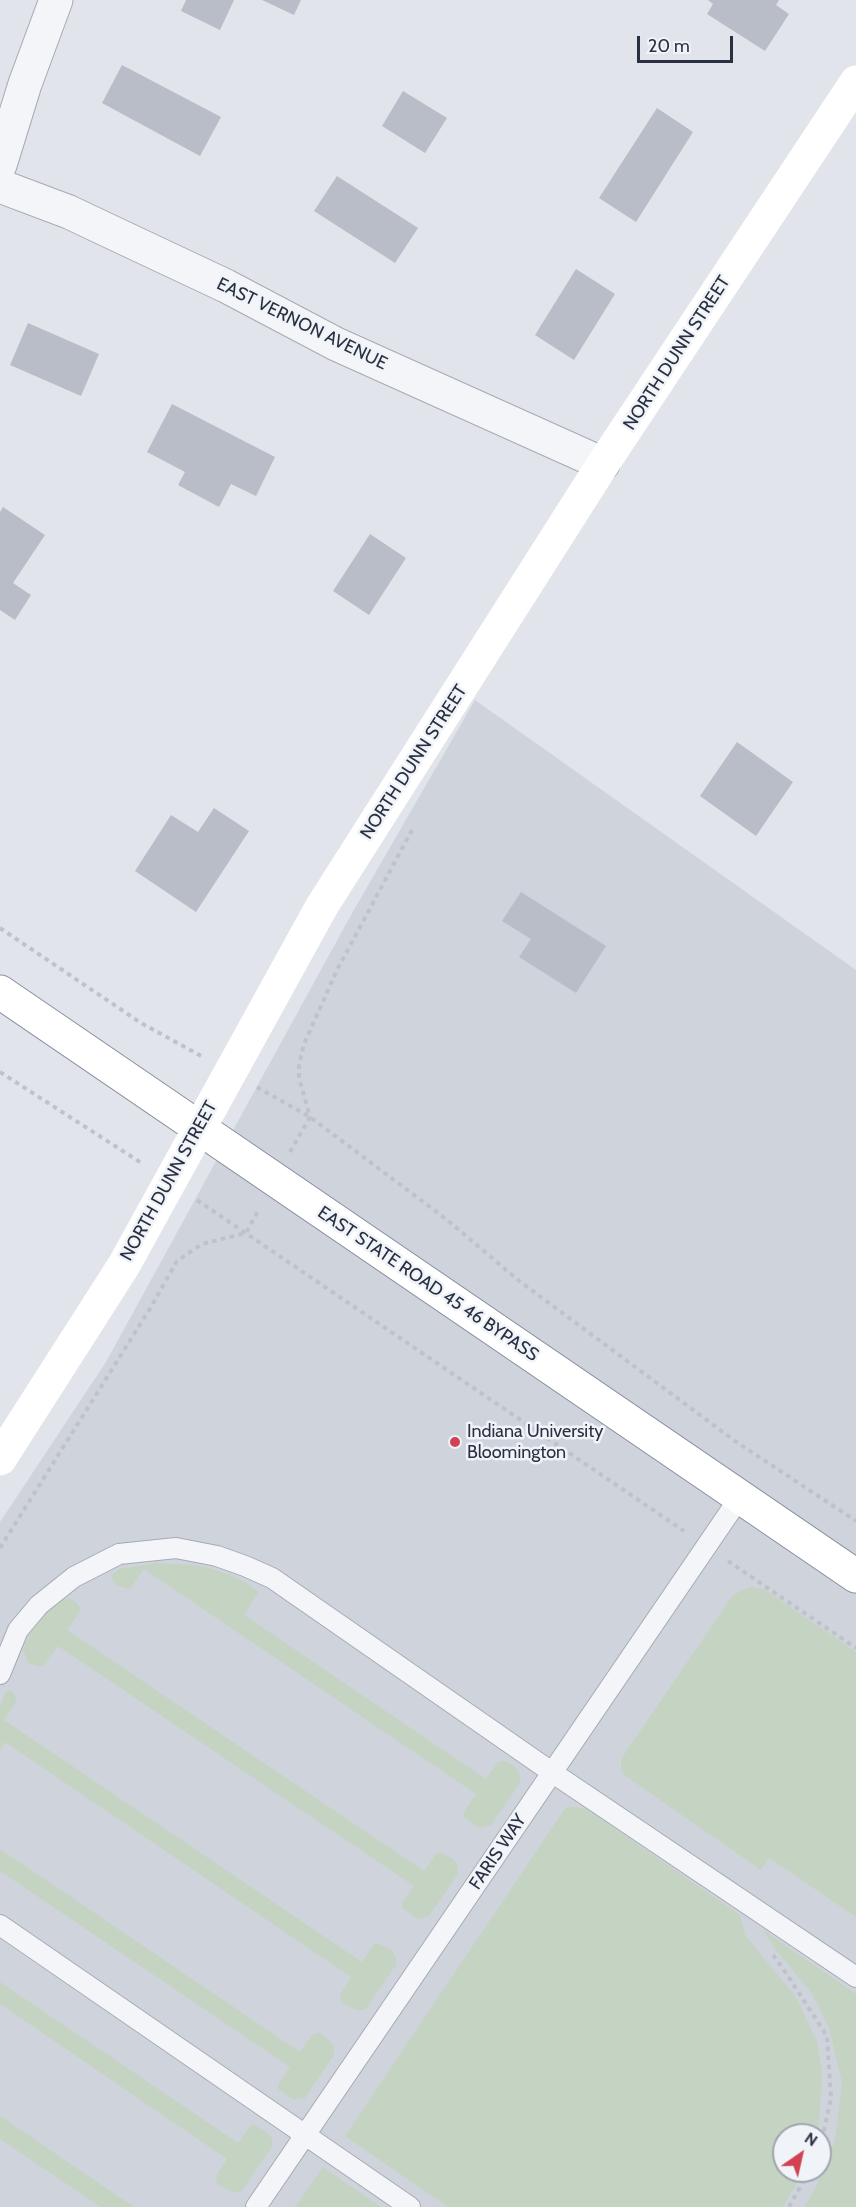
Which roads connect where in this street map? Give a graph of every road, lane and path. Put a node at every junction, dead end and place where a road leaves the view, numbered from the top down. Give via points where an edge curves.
1 (56, 0) edge
2 (856, 82) edge
3 (0, 165) edge
4 (0, 186) edge
5 (603, 464) junction
6 (416, 823) dead end
7 (0, 928) edge
8 (0, 992) edge
9 (141, 1023) dead end
10 (0, 1072) edge
11 (198, 1127) junction
12 (88, 1128) dead end
13 (0, 1459) edge
14 (740, 1497) junction
15 (856, 1521) edge
16 (706, 1546) junction
17 (0, 1548) edge
18 (856, 1576) edge
19 (856, 1648) edge
20 (0, 1674) edge
21 (552, 1773) junction
22 (0, 1925) edge
23 (770, 1951) dead end
24 (856, 1977) edge
25 (826, 2123) edge
26 (305, 2135) junction
27 (802, 2183) edge
28 (256, 2207) edge
29 (410, 2207) edge
30 (789, 2207) edge

1 - 3 street
2 - 5 main road, NORTH DUNN STREET
4 - 5 street, EAST VERNON AVENUE via 69,212 226,286 336,344
5 - 11 main road, NORTH DUNN STREET via 322,906
6 - 15 path via 337,970 303,1044 299,1078 310,1117 446,1219 518,1280 716,1427
7 - 9 path
8 - 11 main road, EAST STATE ROAD 45 46 BYPASS
10 - 12 path
11 - 13 main road, NORTH DUNN STREET via 124,1264
11 - 14 main road, EAST STATE ROAD 45 46 BYPASS
14 - 16 lane, FARIS WAY
14 - 18 main road, EAST STATE ROAD 45 46 BYPASS
16 - 17 path via 246,1233 202,1244 177,1261
16 - 19 path
16 - 21 lane, FARIS WAY
20 - 21 lane via 18,1630 39,1605 74,1577 119,1554 176,1548 217,1556 272,1578
21 - 24 lane
21 - 26 lane, FARIS WAY
22 - 26 lane
23 - 25 path via 826,2036 831,2098
26 - 28 lane, FARIS WAY
26 - 29 lane
27 - 30 path

